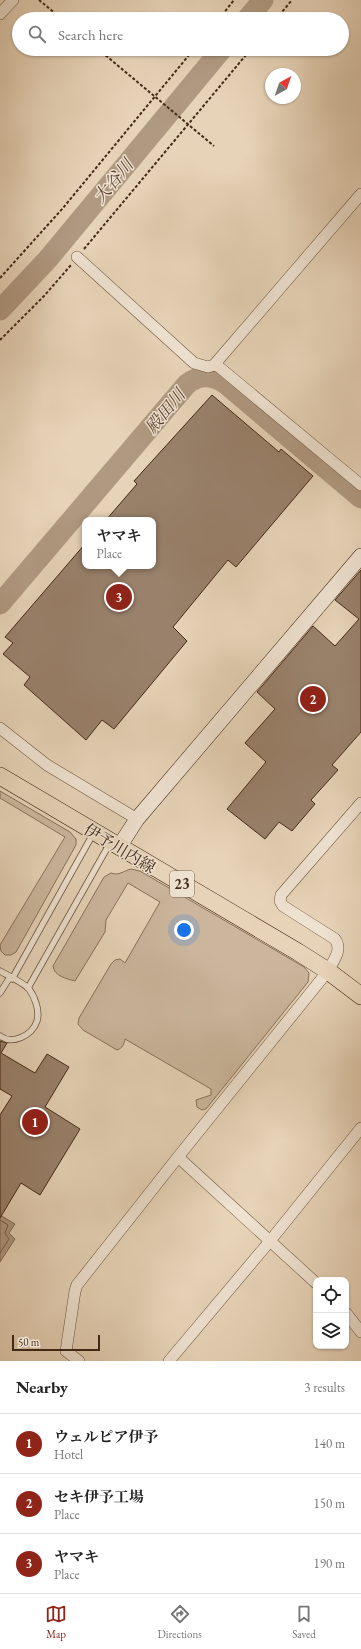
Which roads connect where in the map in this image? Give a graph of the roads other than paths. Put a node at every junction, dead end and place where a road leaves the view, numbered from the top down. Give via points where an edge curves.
1 (13, 0) edge
2 (0, 14) edge
3 (361, 194) edge
4 (77, 257) road end
5 (214, 365) junction
6 (361, 485) edge
7 (361, 556) edge
8 (0, 728) edge
9 (0, 776) edge
10 (361, 803) edge
11 (137, 819) junction
12 (94, 833) junction
13 (114, 845) junction
14 (0, 971) edge
15 (328, 971) junction
16 (11, 978) junction
17 (28, 988) junction
18 (0, 993) edge
19 (361, 996) edge
20 (0, 1036) edge
21 (361, 1128) edge
22 (178, 1157) junction
23 (270, 1241) junction
24 (313, 1280) edge
25 (349, 1317) edge
26 (361, 1332) edge
27 (79, 1361) edge
28 (169, 1361) edge

1 - 2 street
3 - 5 street
4 - 5 street via 194,363 208,367
5 - 6 street
7 - 11 street
8 - 11 street via 47,765
9 - 12 main road, 伊予川内線 / 23
10 - 15 street via 282,895 280,901 283,906 338,944 339,949
11 - 13 street
12 - 13 main road, 伊予川内線 / 23
12 - 16 lane
13 - 15 main road, 伊予川内線 / 23
13 - 17 lane
14 - 16 lane
15 - 19 main road, 伊予川内線 / 23
15 - 22 street
16 - 17 lane
16 - 18 lane
17 - 20 lane via 37,1008 37,1021 33,1028 18,1039 6,1040
21 - 23 street
22 - 23 street
22 - 27 street via 77,1285 66,1351
23 - 24 street
23 - 28 street
25 - 26 street

